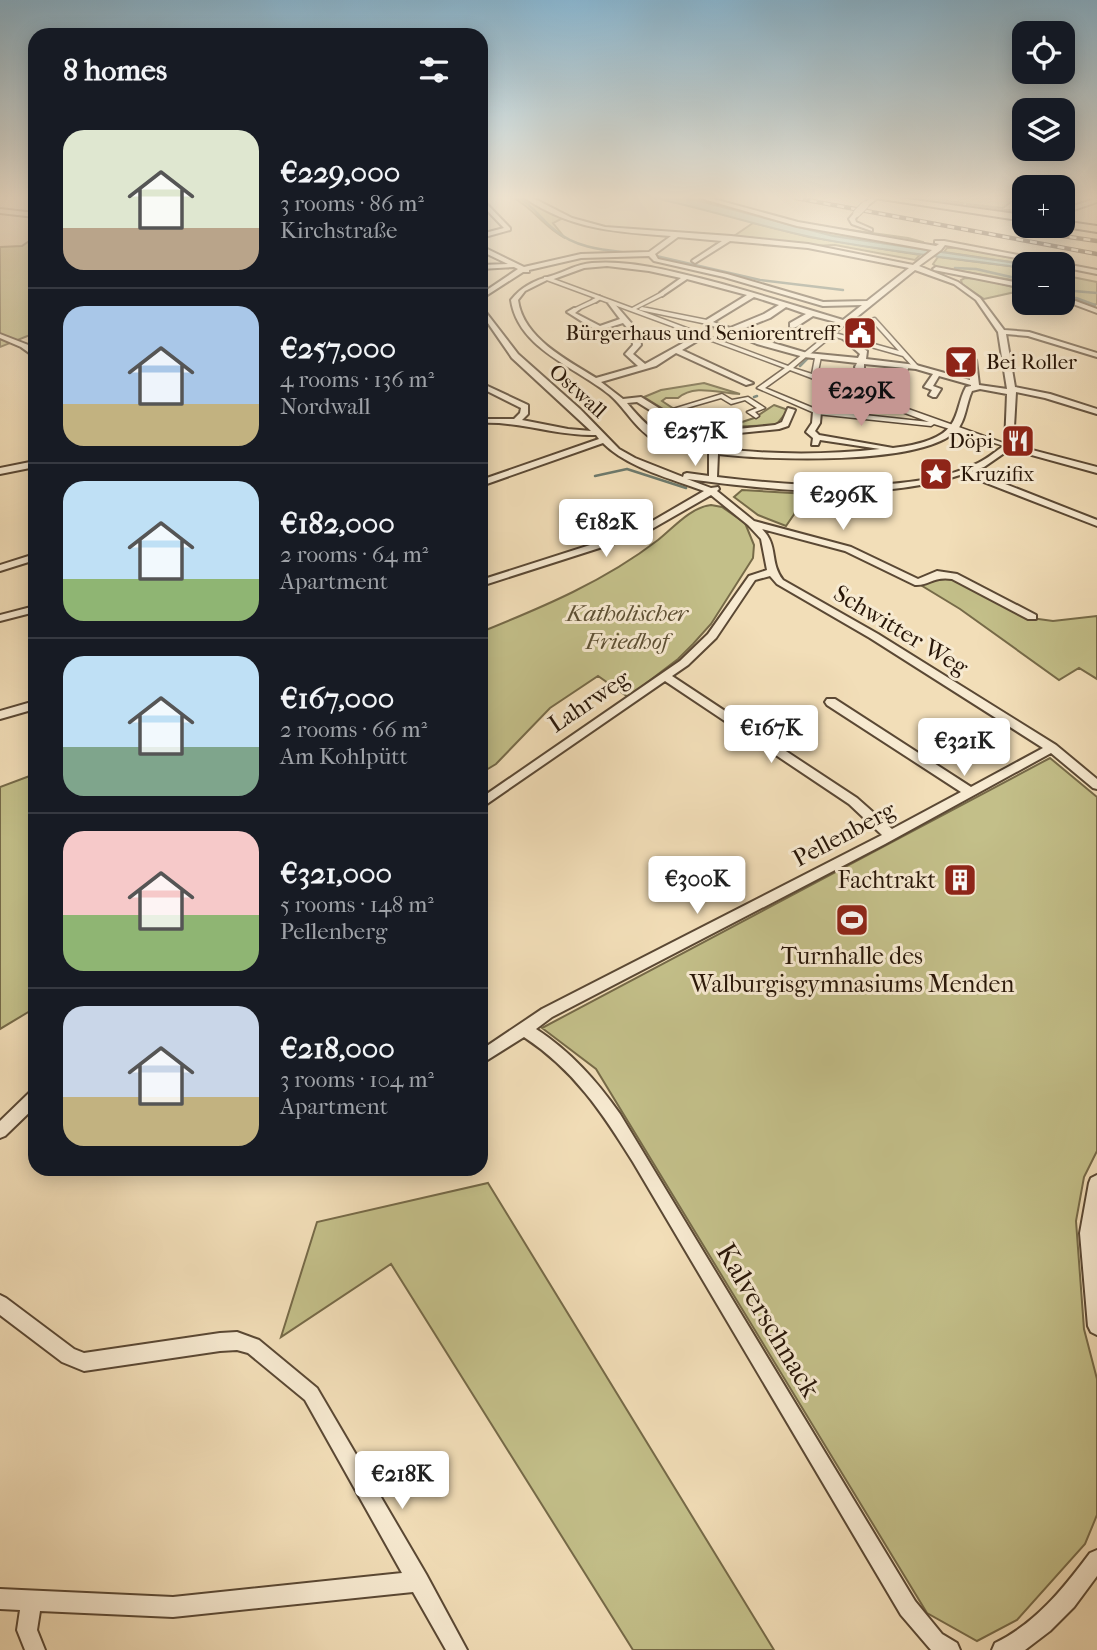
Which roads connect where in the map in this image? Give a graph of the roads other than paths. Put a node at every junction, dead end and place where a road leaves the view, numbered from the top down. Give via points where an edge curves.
1 (514, 275) edge
2 (538, 275) edge
3 (558, 275) edge
4 (673, 275) edge
5 (728, 275) edge
6 (904, 275) edge
7 (938, 275) edge
8 (968, 275) edge
9 (975, 276) junction
10 (686, 277) junction
11 (548, 279) junction
12 (956, 281) junction
13 (1012, 284) edge
14 (488, 293) edge
15 (662, 294) joint
16 (753, 295) junction
17 (597, 300) junction
18 (1075, 302) edge
19 (611, 303) junction
20 (870, 303) junction
21 (785, 305) junction
22 (623, 307) junction
23 (635, 308) junction
24 (576, 309) joint
25 (1096, 309) edge
26 (812, 313) junction
27 (488, 320) edge
28 (624, 320) junction
29 (873, 320) dead end
30 (845, 323) junction
31 (713, 325) junction
32 (793, 325) dead end
33 (732, 330) junction
34 (1002, 332) junction
35 (702, 334) junction
36 (831, 334) junction
37 (0, 335) edge
38 (847, 339) junction
39 (761, 342) junction
40 (28, 348) edge
41 (676, 350) junction
42 (749, 353) junction
43 (807, 355) junction
44 (905, 355) junction
45 (1097, 355) edge
46 (972, 360) dead end
47 (863, 361) junction
48 (644, 367) junction
49 (916, 367) junction
50 (790, 368) junction
51 (906, 368) junction
52 (937, 373) junction
53 (867, 376) dead end
54 (814, 377) junction
55 (594, 381) junction
56 (749, 383) dead end
57 (974, 385) junction
58 (488, 388) edge
59 (1012, 391) junction
60 (771, 392) junction
61 (933, 395) dead end
62 (878, 400) junction
63 (755, 401) junction
64 (621, 402) junction
65 (793, 406) junction
66 (676, 410) dead end
67 (817, 412) junction
68 (1097, 412) edge
69 (756, 416) dead end
70 (866, 418) junction
71 (488, 421) edge
72 (517, 421) junction
73 (950, 427) junction
74 (709, 434) junction
75 (601, 437) junction
76 (817, 437) junction
77 (1009, 446) junction
78 (899, 451) junction
79 (712, 452) junction
80 (814, 455) junction
81 (28, 465) edge
82 (1097, 470) edge
83 (0, 471) edge
84 (966, 472) junction
85 (668, 473) junction
86 (488, 480) edge
87 (713, 480) junction
88 (739, 484) junction
89 (711, 491) junction
90 (751, 523) junction
91 (1097, 523) edge
92 (28, 559) edge
93 (0, 568) edge
94 (772, 572) junction
95 (488, 581) edge
96 (28, 611) edge
97 (1032, 617) dead end
98 (0, 618) edge
99 (666, 677) junction
100 (831, 702) dead end
101 (28, 707) edge
102 (0, 715) edge
103 (1052, 748) junction
104 (1097, 785) edge
105 (972, 793) junction
106 (488, 799) edge
107 (891, 835) junction
108 (526, 1030) junction
109 (488, 1054) edge
110 (28, 1104) edge
111 (0, 1131) edge
112 (1097, 1183) edge
113 (0, 1304) edge
114 (1097, 1326) edge
115 (1097, 1560) edge
116 (419, 1581) junction
117 (0, 1599) edge
118 (31, 1602) junction
119 (1031, 1644) edge
120 (35, 1650) edge
121 (457, 1650) edge
122 (950, 1650) edge
123 (1002, 1650) edge

1 - 14 street
2 - 11 street
3 - 11 street
4 - 10 street
5 - 20 street via 824,304
6 - 20 street
7 - 12 street
8 - 9 street
9 - 12 street
9 - 13 street
10 - 15 street
10 - 16 street
11 - 17 street
11 - 55 street via 517,295 513,304 517,316 546,348
12 - 34 street via 978,299
15 - 23 street
16 - 21 street
16 - 31 street
17 - 19 street
17 - 24 street
18 - 25 street
19 - 22 street
19 - 28 street
20 - 30 street
21 - 26 street
21 - 33 street
22 - 23 street
22 - 35 street
23 - 31 street
24 - 28 street via 571,312 600,329
26 - 30 street
26 - 32 street
27 - 75 street, Ostwall via 515,356
28 - 48 street via 638,337 630,356
29 - 44 street
30 - 36 street
31 - 33 street
33 - 39 street
34 - 45 street via 1029,334
34 - 59 street
35 - 41 street
35 - 42 street
36 - 38 street
36 - 43 street
37 - 40 street
38 - 44 street
38 - 47 street via 864,353
39 - 42 street
39 - 43 street
41 - 48 street
41 - 56 street
42 - 50 street
43 - 47 street
43 - 50 street
43 - 54 street via 818,357
44 - 49 street
46 - 57 street
47 - 51 street
47 - 53 street via 860,370
48 - 55 street
49 - 51 street
49 - 52 street
50 - 54 street
50 - 60 street via 760,388
51 - 62 street
52 - 57 street
52 - 61 street via 928,387 937,389
54 - 62 street
55 - 64 street
57 - 59 street
57 - 73 street
58 - 72 street via 525,407
59 - 68 street via 1047,396
59 - 77 street
60 - 63 street
60 - 65 street
62 - 70 street
62 - 73 street
63 - 66 street via 731,402 722,396
63 - 69 street via 762,408 750,412
64 - 74 street via 638,398 688,430
64 - 79 street via 660,439
65 - 67 street
65 - 74 street via 785,424 776,428
67 - 70 street
67 - 76 street via 810,432
70 - 73 street
71 - 72 street
72 - 75 street
73 - 77 street
73 - 78 street via 930,443
74 - 79 street
75 - 85 street, Ostwall via 632,460
75 - 86 street
76 - 78 street
76 - 80 street
77 - 82 street
77 - 84 street
78 - 80 street
79 - 80 street
79 - 87 street
81 - 83 street
84 - 88 street via 864,487
84 - 91 street
85 - 87 street
85 - 89 street, Ostwall
87 - 88 street
88 - 89 street
89 - 90 street
89 - 95 street via 640,532
90 - 94 street via 766,538
90 - 97 street via 848,549 918,583 937,574 954,576
92 - 93 street
94 - 99 street, Lahrweg via 752,578 712,636
94 - 103 street, Schwitter Weg via 780,582
96 - 98 street
99 - 106 street, Lahrweg
99 - 107 street via 853,801
100 - 105 street
101 - 102 street
103 - 104 street, Schwitter Weg
103 - 105 street, Pellenberg
105 - 107 street, Pellenberg
107 - 108 street, Pellenberg via 547,1013
108 - 109 street, Pellenberg
108 - 122 street, Kalverschnack via 574,1065 602,1100 908,1608 935,1641
110 - 111 street
112 - 114 street via 1088,1233
113 - 116 street via 75,1360 237,1341 253,1346 311,1394
115 - 119 street
116 - 118 street via 173,1607
116 - 121 street
117 - 118 street
118 - 120 street via 27,1630
119 - 123 street

